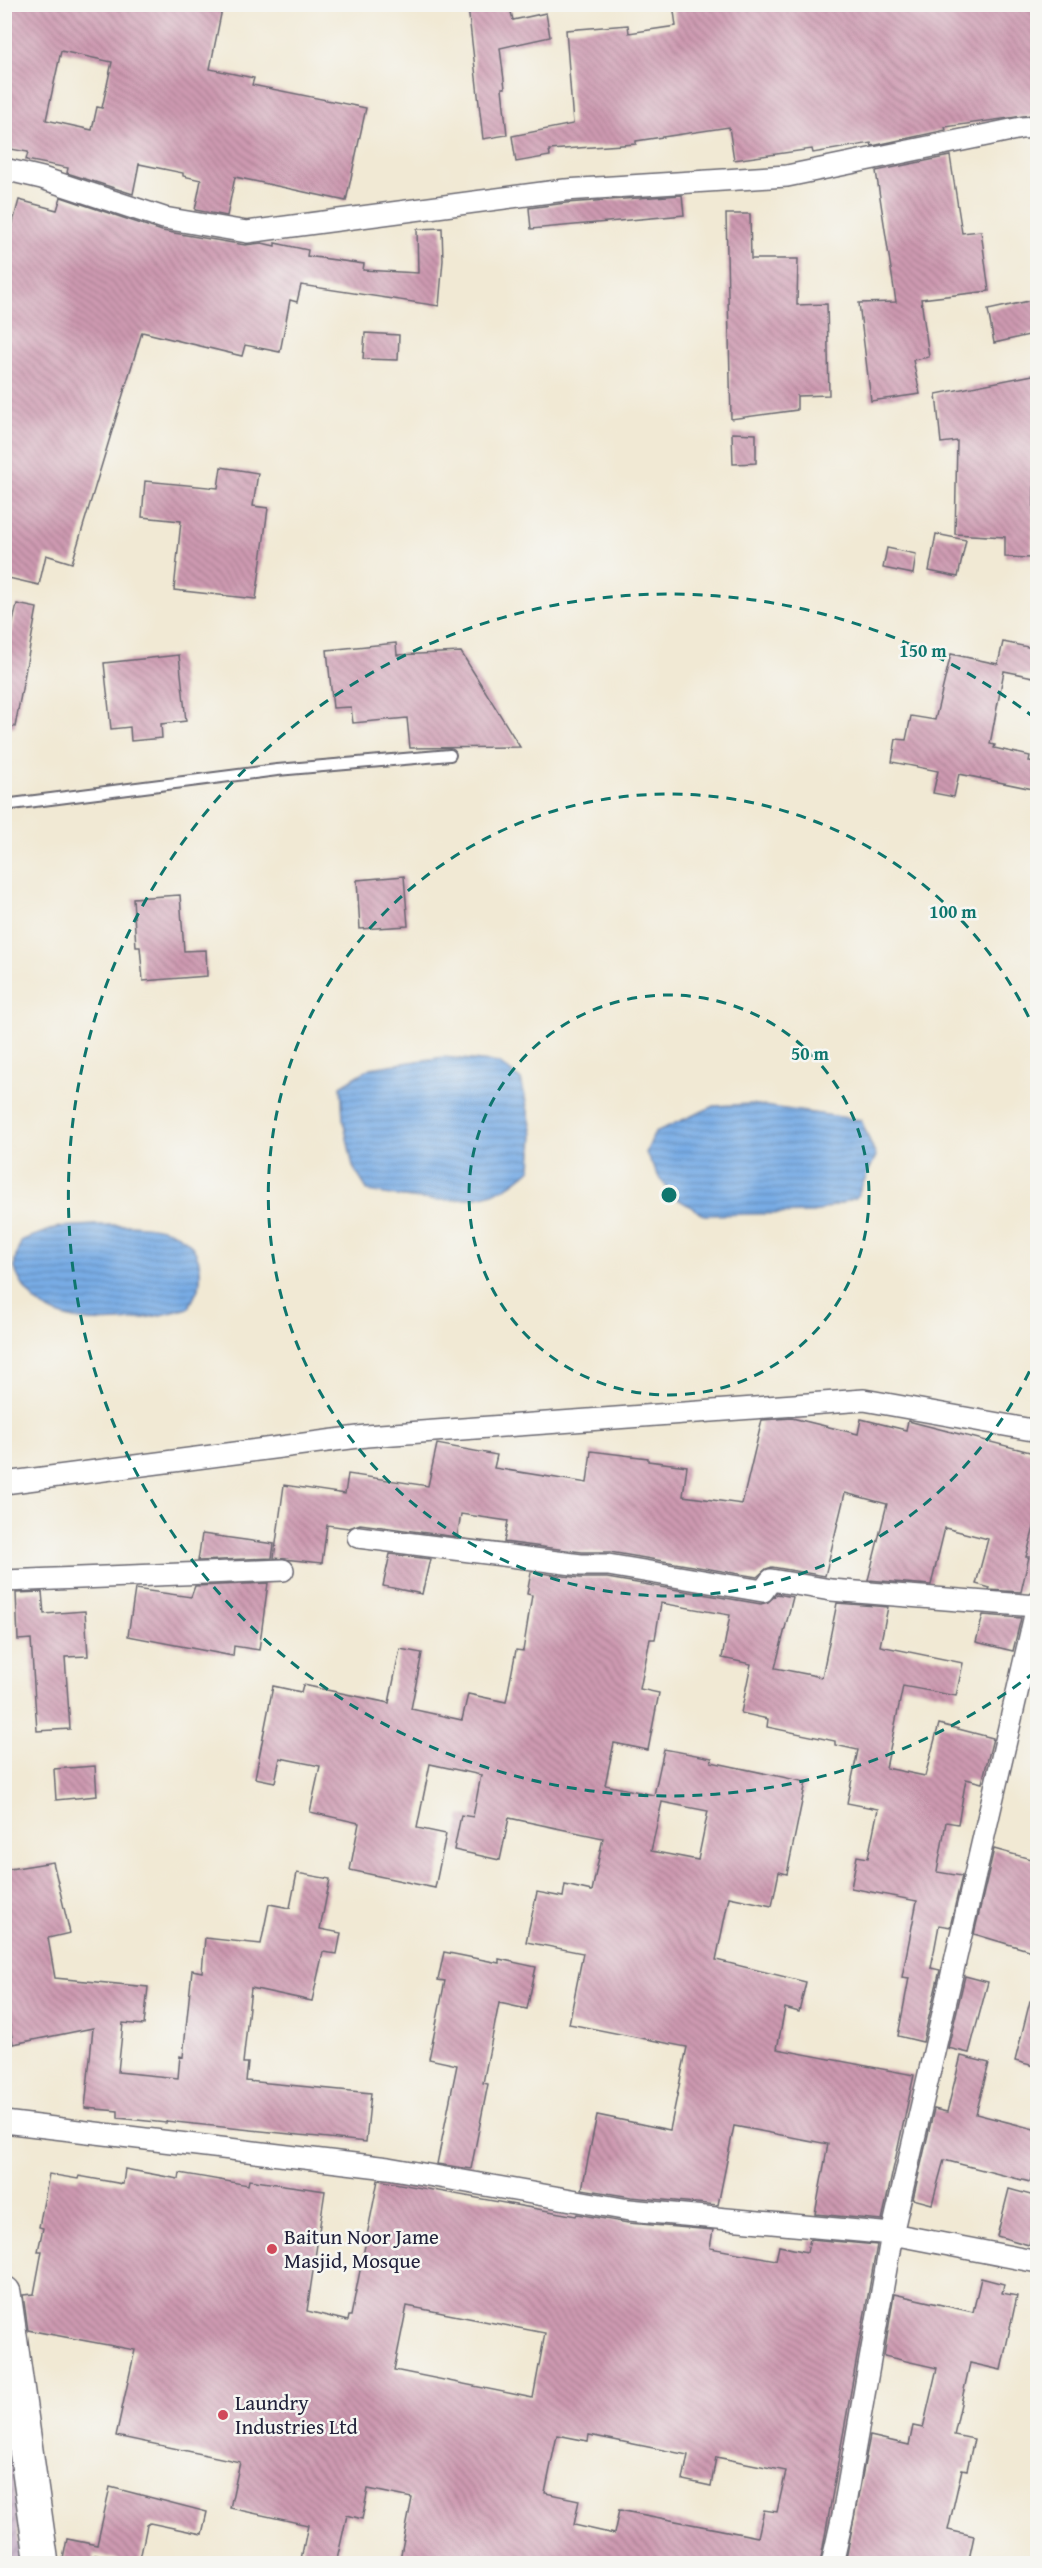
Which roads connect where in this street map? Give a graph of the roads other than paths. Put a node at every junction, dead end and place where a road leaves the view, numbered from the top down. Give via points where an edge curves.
1 (1038, 127) edge
2 (4, 169) edge
3 (450, 755) dead end
4 (4, 805) edge
5 (1038, 1431) edge
6 (4, 1483) edge
7 (358, 1536) dead end
8 (283, 1570) dead end
9 (4, 1581) edge
10 (1037, 1604) edge
11 (4, 2122) edge
12 (892, 2234) junction
13 (1038, 2262) edge
14 (4, 2293) edge
15 (42, 2564) edge
16 (832, 2564) edge

1 - 2 street via 787,176 566,190 247,232 164,218
3 - 4 lane via 277,770
5 - 6 street via 864,1400 366,1436
7 - 10 street via 608,1565 763,1592 771,1580 831,1590
8 - 9 street
10 - 12 street
11 - 12 street via 388,2168 629,2210
12 - 13 street
12 - 16 street
14 - 15 highway

